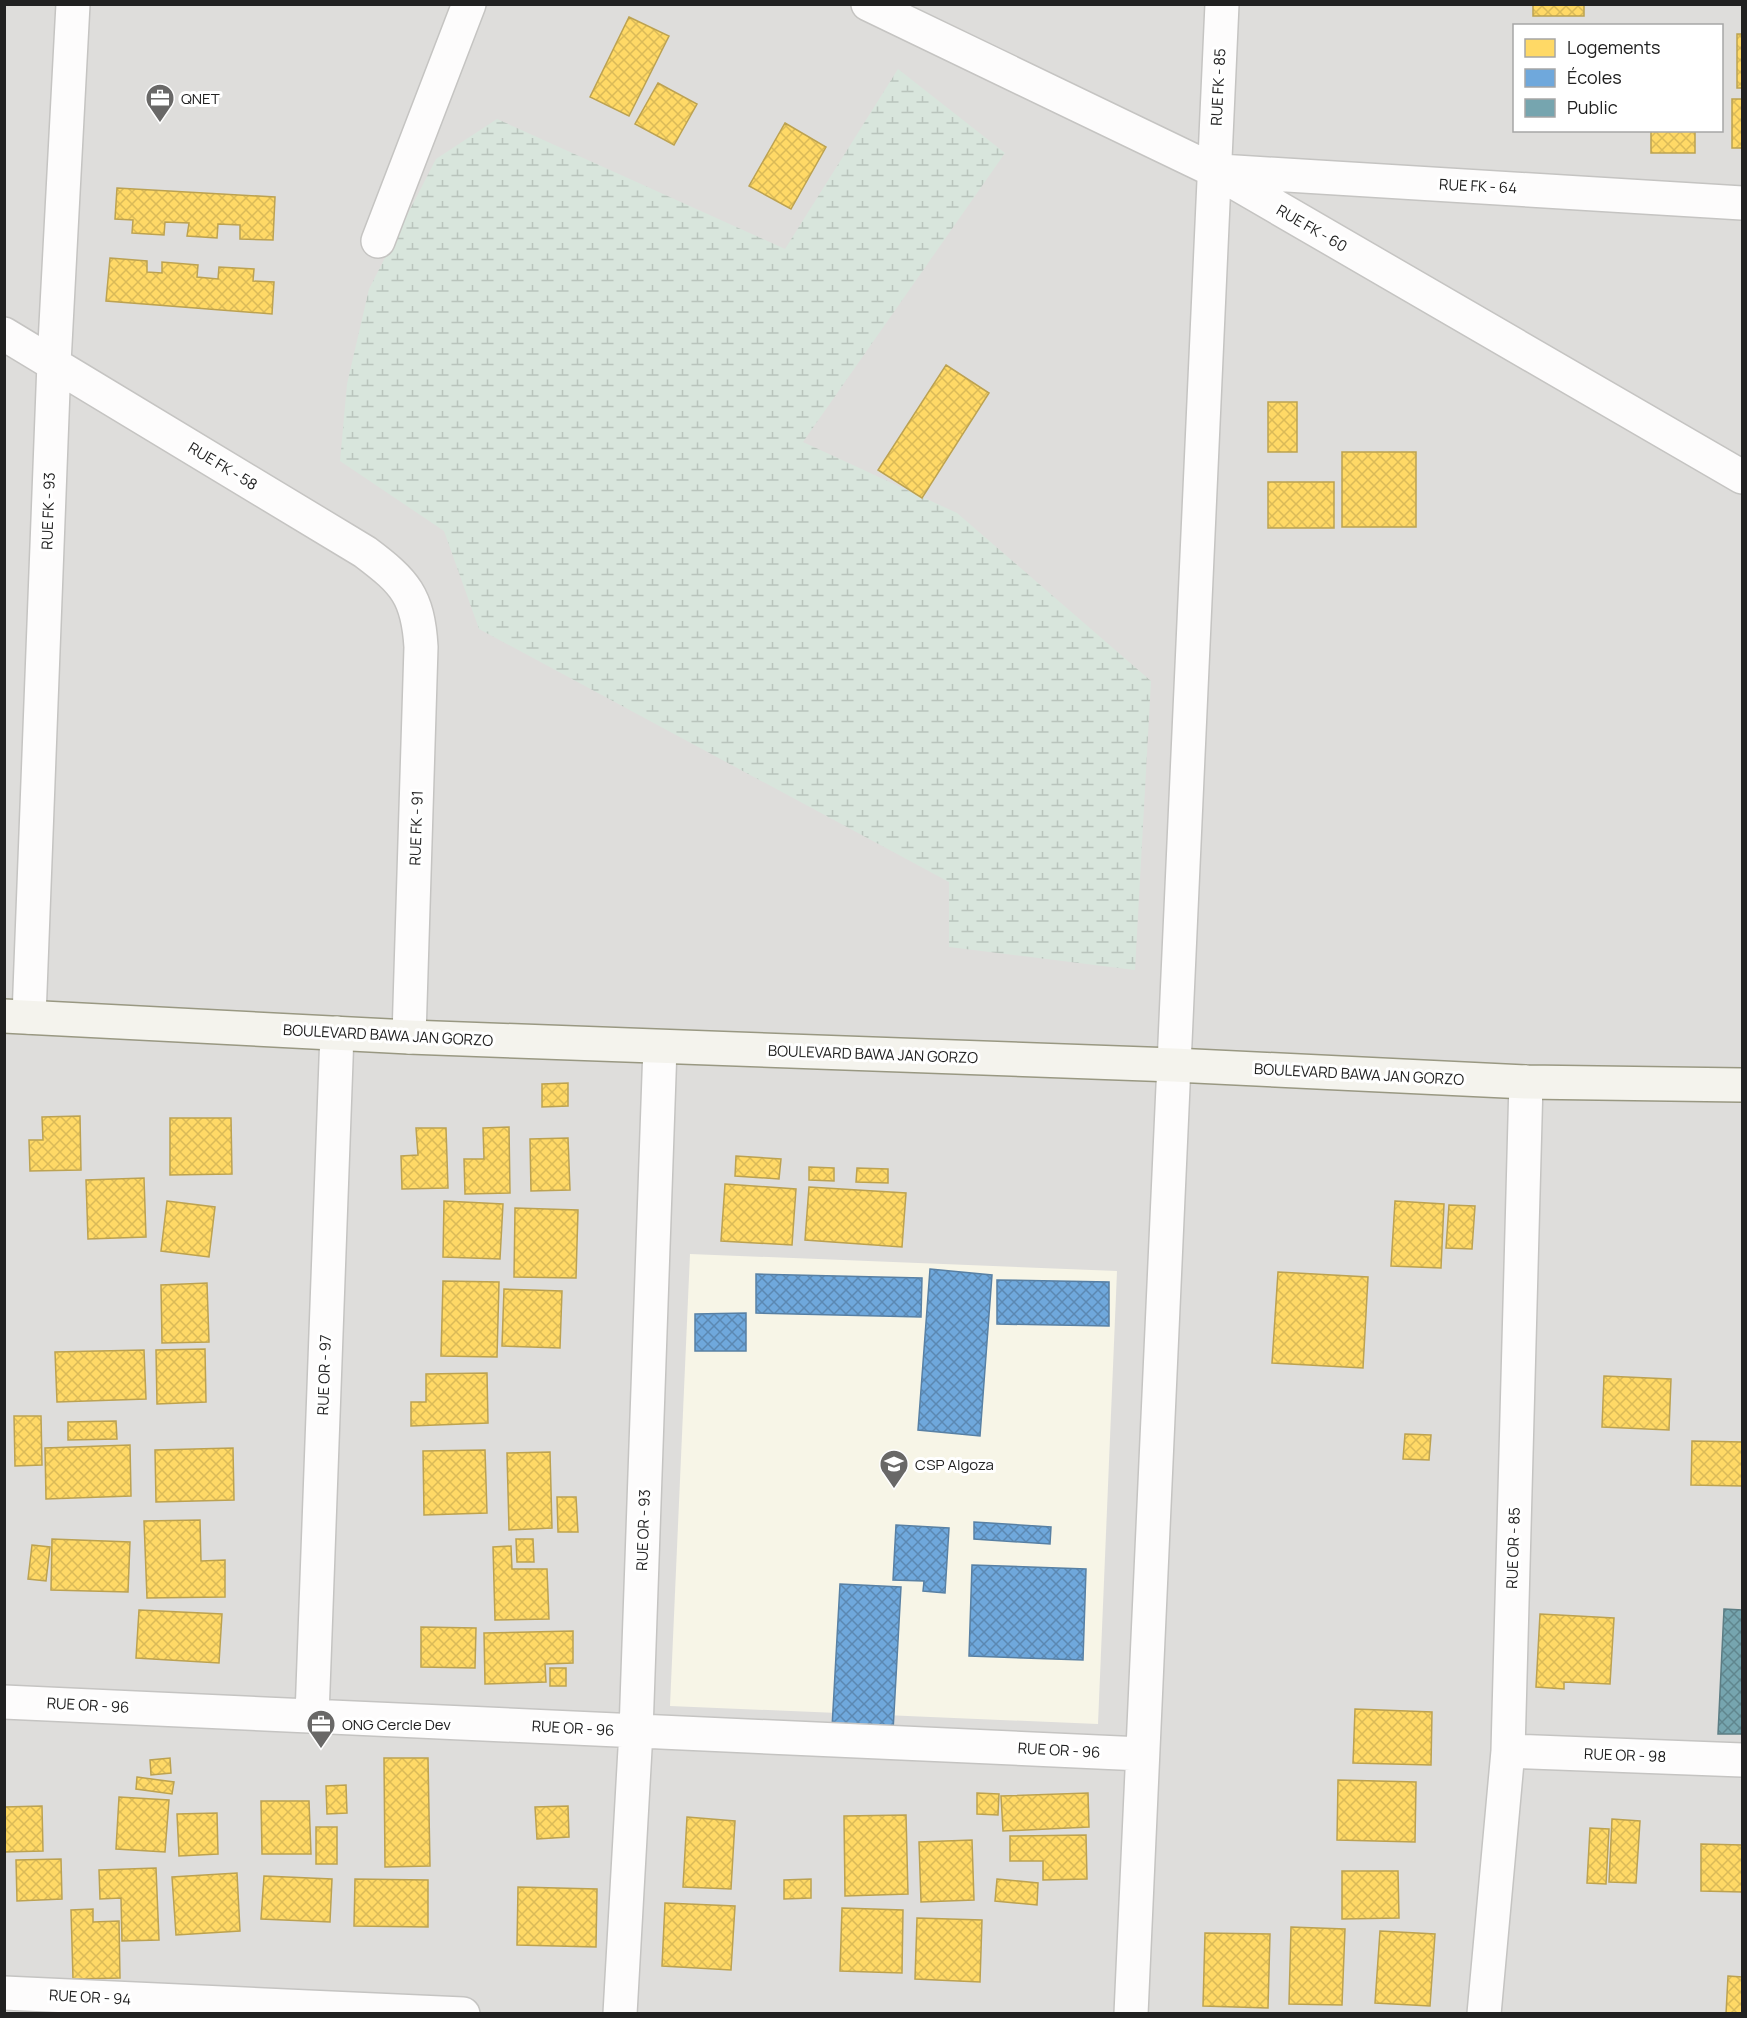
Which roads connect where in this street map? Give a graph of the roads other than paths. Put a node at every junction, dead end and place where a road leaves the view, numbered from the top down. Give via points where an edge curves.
1 (73, 4) edge
2 (469, 4) edge
3 (868, 4) edge
4 (1222, 4) edge
5 (1213, 170) junction
6 (1743, 203) edge
7 (378, 241) dead end
8 (4, 334) edge
9 (54, 363) junction
10 (1743, 477) edge
11 (420, 620) joint
12 (17, 1017) edge
13 (337, 1033) junction
14 (409, 1036) junction
15 (660, 1047) junction
16 (1174, 1065) junction
17 (1526, 1082) junction
18 (1743, 1085) edge
19 (4, 1701) edge
20 (312, 1716) junction
21 (636, 1731) junction
22 (1508, 1751) junction
23 (1142, 1754) junction
24 (1743, 1760) edge
25 (4, 1993) edge
26 (284, 2010) edge
27 (463, 2013) edge
28 (620, 2013) edge
29 (1131, 2013) edge
30 (1484, 2013) edge

1 - 9 street, RUE FK - 93
2 - 7 street
3 - 5 street, RUE FK - 60
4 - 5 street, RUE FK - 85
5 - 6 street, RUE FK - 64
5 - 10 street, RUE FK - 60
5 - 16 street, RUE FK - 85
8 - 9 street, RUE FK - 58
9 - 11 street, RUE FK - 58 via 365,552 392,572 409,592
9 - 12 street, RUE FK - 93
11 - 14 street, RUE FK - 91
12 - 13 main road, BOULEVARD BAWA JAN GORZO
13 - 14 main road, BOULEVARD BAWA JAN GORZO
13 - 20 street, RUE OR - 97
14 - 15 main road, BOULEVARD BAWA JAN GORZO
15 - 16 main road, BOULEVARD BAWA JAN GORZO
15 - 21 street, RUE OR - 93
16 - 17 main road, BOULEVARD BAWA JAN GORZO
16 - 23 street, RUE FK - 85
17 - 18 main road, BOULEVARD BAWA JAN GORZO
17 - 22 street, RUE OR - 85
19 - 20 street, RUE OR - 96
20 - 21 street, RUE OR - 96
21 - 23 street, RUE OR - 96
21 - 28 street, RUE OR - 93
22 - 24 street, RUE OR - 98
22 - 30 street, RUE OR - 85
23 - 29 street, RUE FK - 85
25 - 26 street, RUE OR - 94
26 - 27 street, RUE OR - 94

